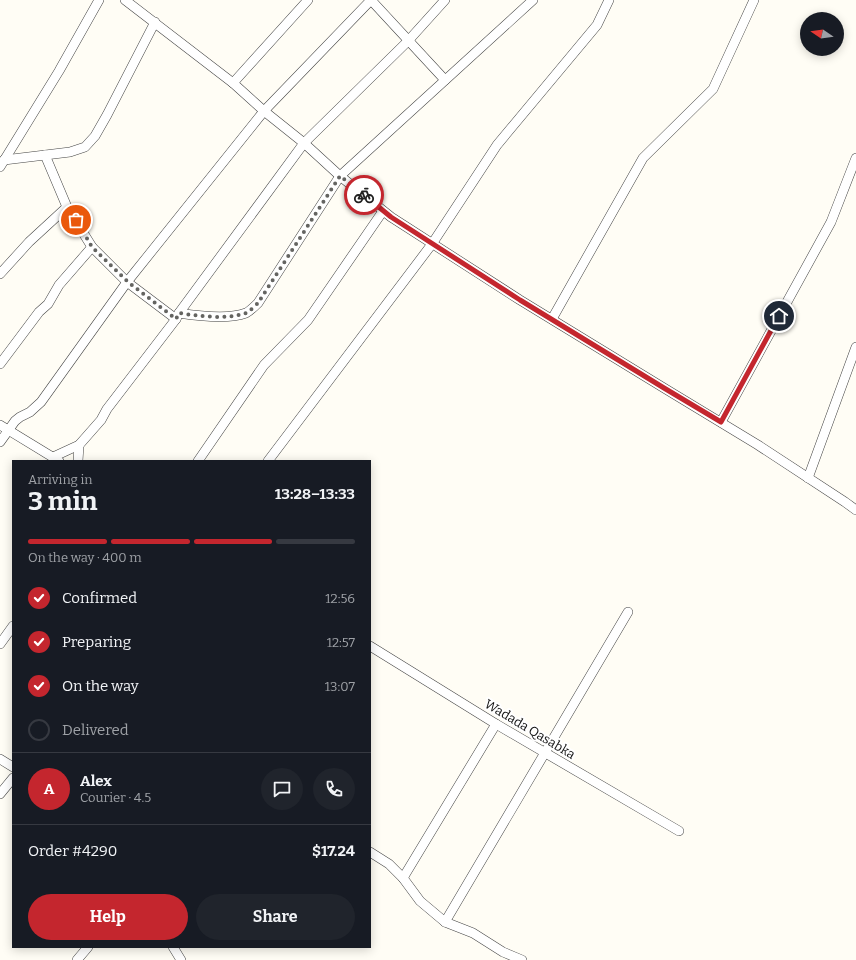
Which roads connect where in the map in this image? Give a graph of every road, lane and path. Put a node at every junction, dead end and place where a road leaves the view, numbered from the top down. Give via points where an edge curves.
1 (99, 0) edge
2 (308, 0) edge
3 (371, 0) edge
4 (445, 0) edge
5 (533, 0) edge
6 (609, 0) edge
7 (754, 0) edge
8 (129, 1) edge
9 (155, 22) junction
10 (408, 41) junction
11 (445, 80) junction
12 (234, 82) junction
13 (264, 111) junction
14 (304, 143) junction
15 (45, 155) junction
16 (856, 158) edge
17 (2, 163) edge
18 (340, 176) junction
19 (68, 207) junction
20 (383, 211) junction
21 (432, 244) junction
22 (92, 247) junction
23 (0, 274) edge
24 (128, 282) junction
25 (178, 316) junction
26 (552, 319) junction
27 (856, 347) edge
28 (0, 364) edge
29 (721, 422) junction
30 (0, 425) edge
31 (8, 430) junction
32 (0, 442) edge
33 (79, 445) junction
34 (56, 459) edge
35 (78, 460) edge
36 (199, 460) edge
37 (269, 460) edge
38 (808, 478) junction
39 (856, 510) edge
40 (628, 612) dead end
41 (12, 627) edge
42 (0, 644) edge
43 (371, 647) edge
44 (496, 724) junction
45 (544, 752) junction
46 (0, 759) edge
47 (12, 766) edge
48 (12, 779) edge
49 (0, 794) edge
50 (680, 831) dead end
51 (371, 853) edge
52 (403, 878) junction
53 (445, 922) junction
54 (87, 948) edge
55 (77, 960) edge
56 (522, 960) edge

1 - 17 street
2 - 12 street
3 - 10 street
3 - 13 street
4 - 10 street
5 - 11 street
6 - 21 street via 597,25 497,145
7 - 26 street via 713,89 643,158
8 - 9 street
9 - 12 street
9 - 15 street via 95,136 85,147
10 - 11 street
10 - 14 street
11 - 18 street
12 - 13 street
13 - 14 street
13 - 24 street
14 - 18 street
14 - 25 street
15 - 17 street
15 - 19 street
16 - 29 street via 831,222
18 - 20 street
18 - 25 street via 258,303 247,313 215,317
19 - 22 street
19 - 23 street via 29,242
20 - 21 street
20 - 36 street via 308,320 264,365
21 - 26 street
21 - 37 street
22 - 24 street
22 - 28 street via 58,285 48,304 39,312
24 - 25 street
24 - 31 street via 41,402 15,421
25 - 33 street via 101,420
26 - 29 street
27 - 38 street
29 - 38 street
30 - 31 street
31 - 32 street
31 - 34 street
33 - 34 street
33 - 35 street
38 - 39 street
40 - 45 street
41 - 42 street
43 - 44 street, Wadada Qasabka
44 - 45 street, Wadada Qasabka
44 - 52 street
45 - 50 street, Wadada Qasabka
45 - 53 street
46 - 47 street
48 - 49 street
51 - 52 street via 389,864
52 - 53 street via 420,901
53 - 56 street via 473,933 502,952
54 - 55 street

